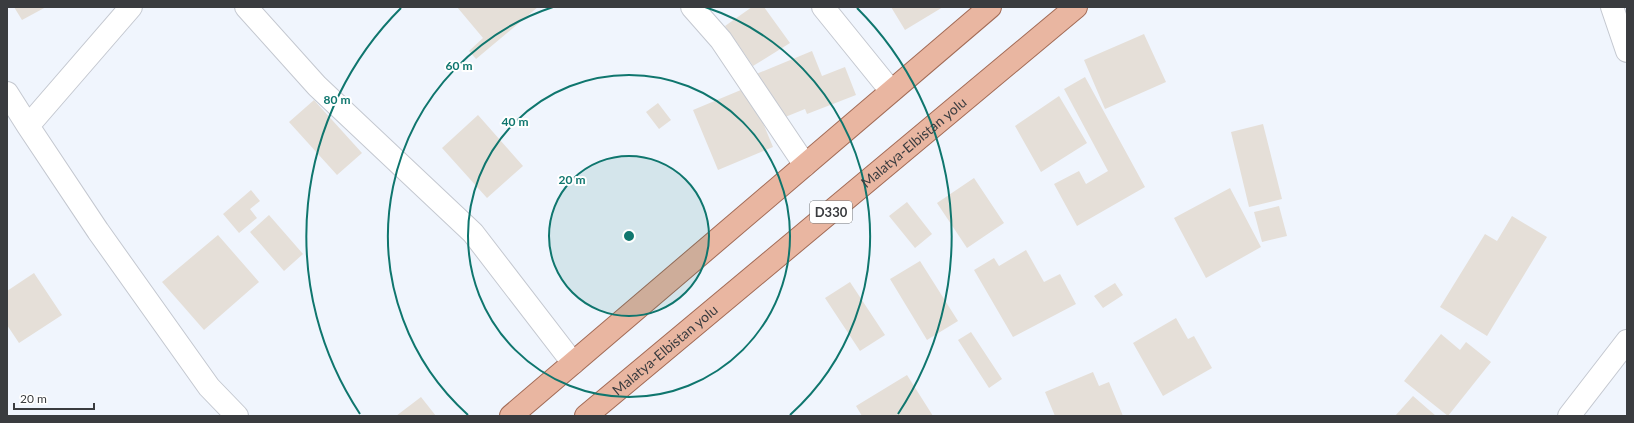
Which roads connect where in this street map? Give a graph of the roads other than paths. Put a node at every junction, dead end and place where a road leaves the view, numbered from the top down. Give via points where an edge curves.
1 (132, 7) edge
2 (246, 7) edge
3 (692, 7) edge
4 (823, 7) edge
5 (990, 7) edge
6 (1076, 7) edge
7 (1612, 7) edge
8 (1627, 51) edge
9 (891, 91) junction
10 (7, 93) edge
11 (28, 126) junction
12 (805, 165) junction
13 (1627, 341) edge
14 (573, 363) junction
15 (237, 416) edge
16 (511, 416) edge
17 (586, 416) edge
18 (1569, 416) edge

1 - 11 street
2 - 14 street via 317,86 473,233
3 - 12 street via 721,40
4 - 9 street
5 - 9 main road
6 - 17 main road, Malatya-Elbistan yolu / D330
7 - 8 street
9 - 12 main road
10 - 11 street
11 - 15 street via 209,387
12 - 14 main road
13 - 18 street
14 - 16 main road

